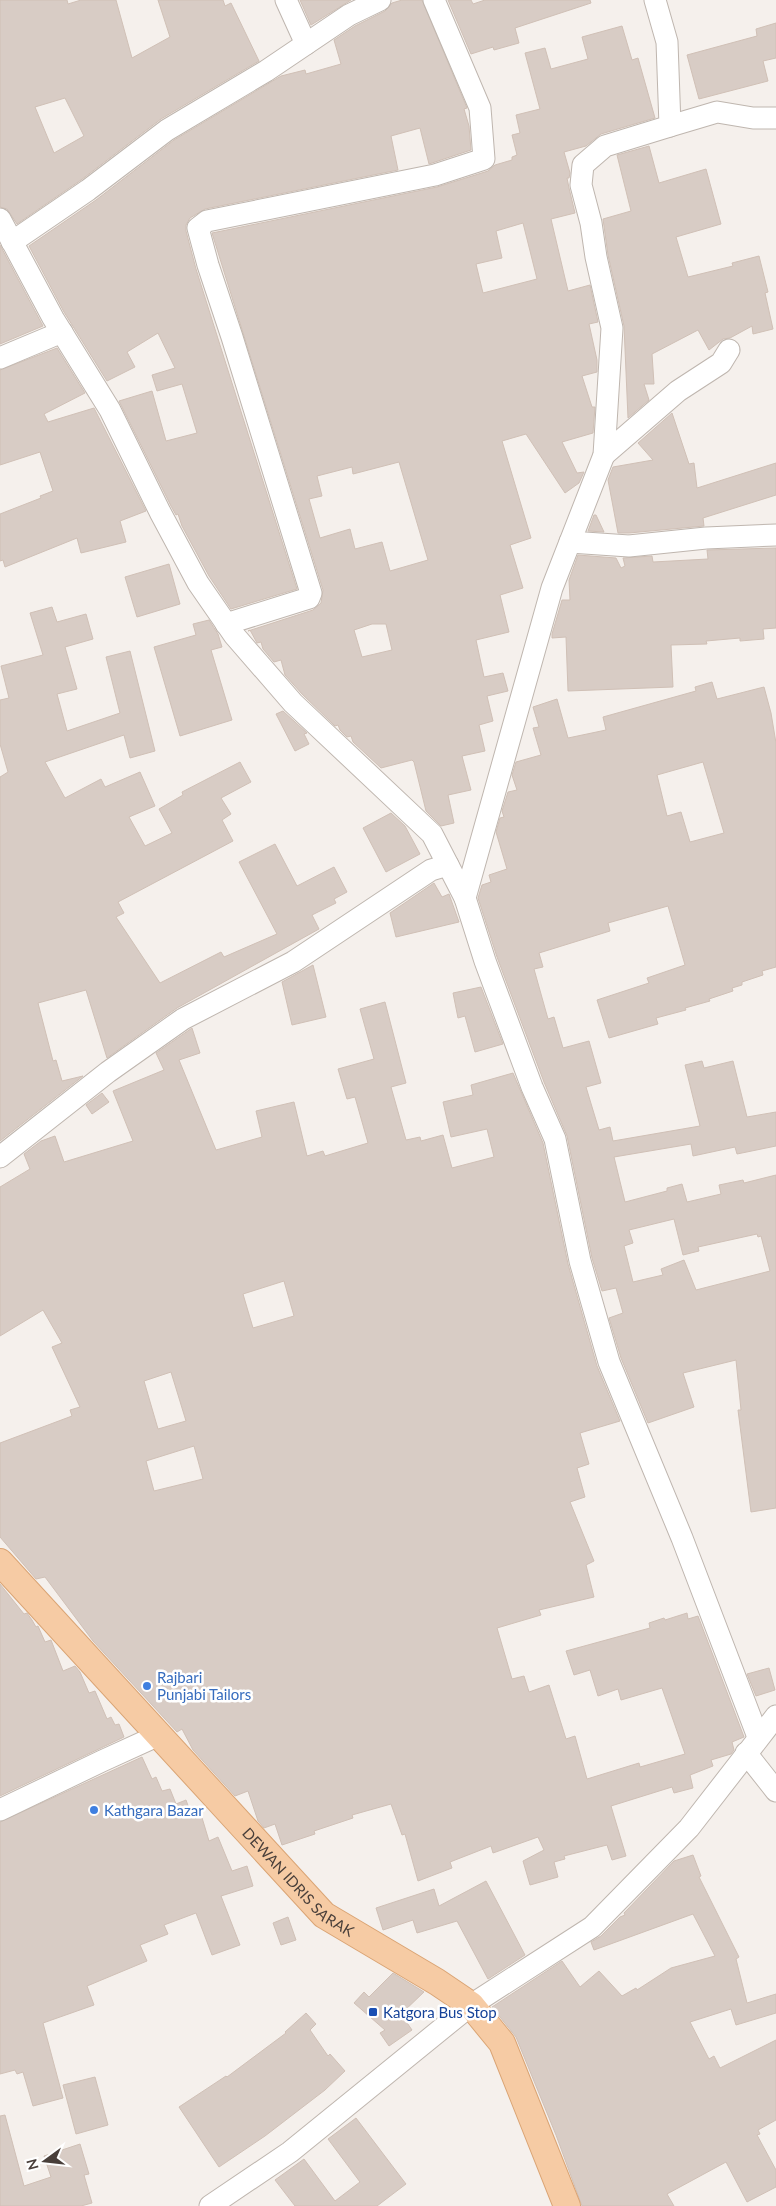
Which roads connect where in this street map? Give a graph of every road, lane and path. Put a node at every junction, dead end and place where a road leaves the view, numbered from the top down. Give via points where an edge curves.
1 (286, 0) edge
2 (380, 0) edge
3 (434, 0) edge
4 (655, 0) edge
5 (306, 44) junction
6 (776, 118) edge
7 (670, 126) junction
8 (0, 219) edge
9 (12, 242) junction
10 (62, 332) junction
11 (729, 350) dead end
12 (0, 358) edge
13 (604, 455) junction
14 (776, 535) edge
15 (570, 542) junction
16 (226, 624) junction
17 (448, 864) junction
18 (465, 898) junction
19 (0, 1157) edge
20 (0, 1562) edge
21 (776, 1716) edge
22 (159, 1735) junction
23 (752, 1745) junction
24 (776, 1791) edge
25 (0, 1810) edge
26 (471, 2005) junction
27 (210, 2206) edge
28 (567, 2206) edge

1 - 5 street
2 - 5 street via 349,15
3 - 16 street via 480,108 484,159 435,174 207,221 198,228 311,594 309,598
4 - 7 street via 667,42
5 - 9 street via 167,130
6 - 7 street via 718,112
7 - 13 street via 605,146 583,165 581,185 612,328
8 - 9 street
9 - 10 street
10 - 12 street
10 - 16 street via 110,410 198,583
11 - 13 street via 721,363 678,391
13 - 15 street
14 - 15 street via 629,546
15 - 18 street via 552,588
16 - 17 street via 293,703 432,834
17 - 18 street
17 - 19 street via 431,870 293,962 183,1019 108,1072
18 - 23 street via 532,1088 555,1139 580,1261 609,1362 682,1538
20 - 22 main road, DEWAN IDRIS SARAK
21 - 23 street
22 - 25 street
22 - 26 main road, DEWAN IDRIS SARAK via 324,1915
23 - 24 street
23 - 26 street via 689,1828 592,1927
26 - 27 street via 290,2152
26 - 28 main road, DEWAN IDRIS SARAK via 502,2043

